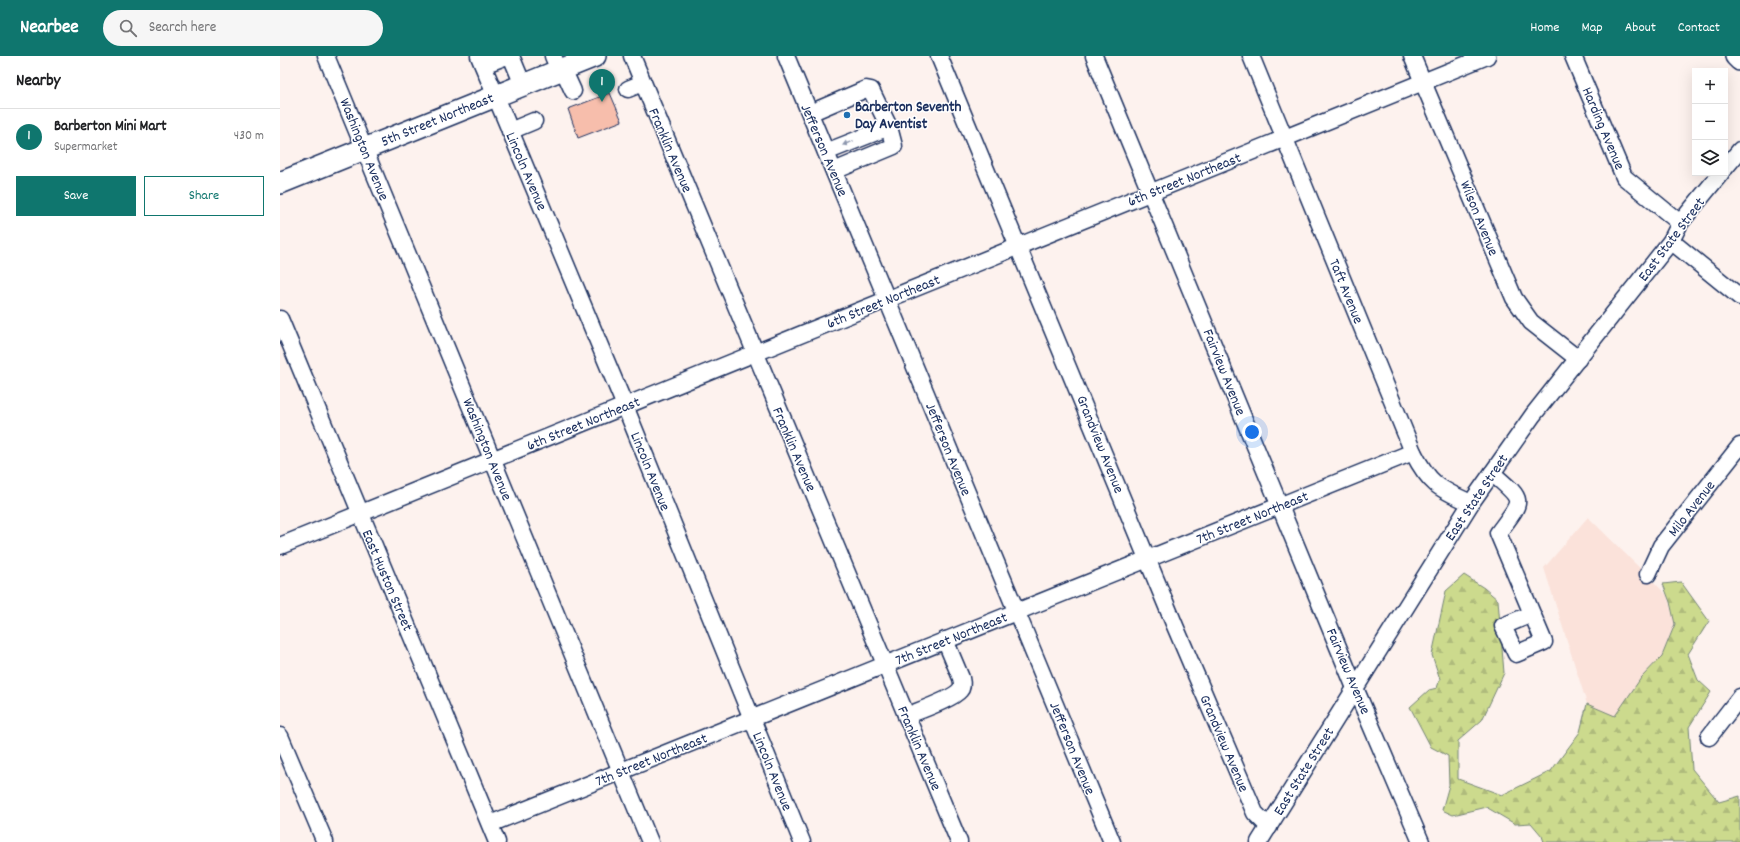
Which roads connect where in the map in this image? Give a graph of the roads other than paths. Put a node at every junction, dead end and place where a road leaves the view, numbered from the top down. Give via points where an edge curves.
1 (326, 56) edge
2 (507, 56) edge
3 (512, 56) edge
4 (632, 56) edge
5 (786, 56) edge
6 (939, 56) edge
7 (1094, 56) edge
8 (1250, 56) edge
9 (1412, 56) edge
10 (1487, 56) edge
11 (1573, 56) edge
12 (1736, 56) edge
13 (590, 57) edge
14 (1740, 60) edge
15 (481, 61) edge
16 (558, 65) edge
17 (1423, 82) junction
18 (643, 83) junction
19 (523, 85) junction
20 (628, 90) dead end
21 (572, 91) dead end
22 (495, 96) junction
23 (810, 113) junction
24 (534, 121) dead end
25 (889, 127) junction
26 (510, 131) junction
27 (1284, 138) junction
28 (364, 148) junction
29 (1740, 150) edge
30 (826, 152) junction
31 (1728, 164) edge
32 (834, 171) junction
33 (1719, 176) edge
34 (280, 182) edge
35 (1151, 193) junction
36 (1680, 223) junction
37 (1671, 241) junction
38 (1019, 246) junction
39 (1740, 297) edge
40 (888, 299) junction
41 (280, 319) edge
42 (755, 353) junction
43 (1578, 359) junction
44 (625, 406) junction
45 (1740, 446) edge
46 (1413, 452) junction
47 (493, 460) junction
48 (1492, 473) junction
49 (1471, 503) junction
50 (1280, 505) junction
51 (360, 514) junction
52 (280, 546) edge
53 (1148, 558) junction
54 (1648, 574) dead end
55 (1016, 612) junction
56 (1532, 614) dead end
57 (945, 640) junction
58 (885, 665) junction
59 (1355, 688) junction
60 (1740, 697) edge
61 (906, 716) junction
62 (752, 718) junction
63 (280, 736) edge
64 (1709, 737) dead end
65 (621, 771) junction
66 (490, 824) junction
67 (1269, 827) junction
68 (325, 842) edge
69 (497, 842) edge
70 (650, 842) edge
71 (802, 842) edge
72 (959, 842) edge
73 (1112, 842) edge
74 (1260, 842) edge
75 (1421, 842) edge

1 - 28 street, Washington Avenue
2 - 15 street
3 - 19 street
4 - 18 street, Franklin Avenue
5 - 23 street, Jefferson Avenue
6 - 38 street, Grandview Avenue
7 - 35 street, Fairview Avenue
8 - 27 street, Taft Avenue
9 - 17 street, Wilson Avenue
10 - 17 street, 6th Street Northeast
11 - 36 street, Harding Avenue via 1624,177
12 - 14 main road
13 - 16 main road, 5th Street Northeast
15 - 22 street, Lincoln Avenue
16 - 19 main road, 5th Street Northeast
16 - 21 street
17 - 27 street, 6th Street Northeast
17 - 43 street, Wilson Avenue via 1514,298 1531,322
18 - 20 street
18 - 42 street, Franklin Avenue
19 - 22 main road, 5th Street Northeast
22 - 26 street, Lincoln Avenue
22 - 28 main road, 5th Street Northeast
23 - 25 street via 866,89 871,90 876,97
23 - 30 street, Jefferson Avenue
24 - 26 street
25 -> 30 street
25 - 32 street via 894,146
26 - 44 street, Lincoln Avenue
27 - 35 street, 6th Street Northeast
27 - 46 street, Taft Avenue
28 - 34 main road, 5th Street Northeast
28 - 47 street, Washington Avenue
29 - 31 street
30 - 32 street, Jefferson Avenue
32 - 40 street, Jefferson Avenue
33 - 36 street, East State Street
35 - 38 street, 6th Street Northeast
35 - 50 street, Fairview Avenue
36 - 37 street, East State Street
37 - 39 street
37 - 43 street, East State Street
38 - 40 street, 6th Street Northeast
38 - 53 street, Grandview Avenue
40 - 42 street, 6th Street Northeast
40 - 55 street, Jefferson Avenue
41 - 51 street, East Huston Street
42 - 44 street, 6th Street Northeast
42 - 58 street, Franklin Avenue
43 - 48 street, East State Street via 1533,415
44 - 47 street, 6th Street Northeast
44 - 62 street, Lincoln Avenue
45 - 54 street, Milo Avenue via 1661,546
46 - 49 street, Taft Avenue via 1422,469 1435,484 1445,492
46 - 50 street, 7th Street Northeast
47 - 51 street, 6th Street Northeast
47 - 65 street, Washington Avenue
48 - 49 street, East State Street
48 - 56 street via 1518,499 1517,507 1498,533
49 - 59 street, East State Street
50 - 53 street, 7th Street Northeast
50 - 59 street, Fairview Avenue
51 - 52 street, 6th Street Northeast
51 - 66 street, East Huston Street
53 - 55 street, 7th Street Northeast
53 - 67 street, Grandview Avenue via 1255,813
55 - 57 street, 7th Street Northeast
55 - 73 street, Jefferson Avenue
57 - 58 street, 7th Street Northeast
57 - 61 street via 961,678 960,690
58 - 61 street, Franklin Avenue
58 - 62 street, 7th Street Northeast
59 - 67 street, East State Street
59 - 75 street, Fairview Avenue
60 - 64 street
61 - 72 street, Franklin Avenue
62 - 65 street, 7th Street Northeast
62 - 71 street, Lincoln Avenue
63 - 68 street
65 - 66 street, 7th Street Northeast
65 - 70 street, Washington Avenue
66 - 69 street, East Huston Street
67 - 74 street, East State Street

